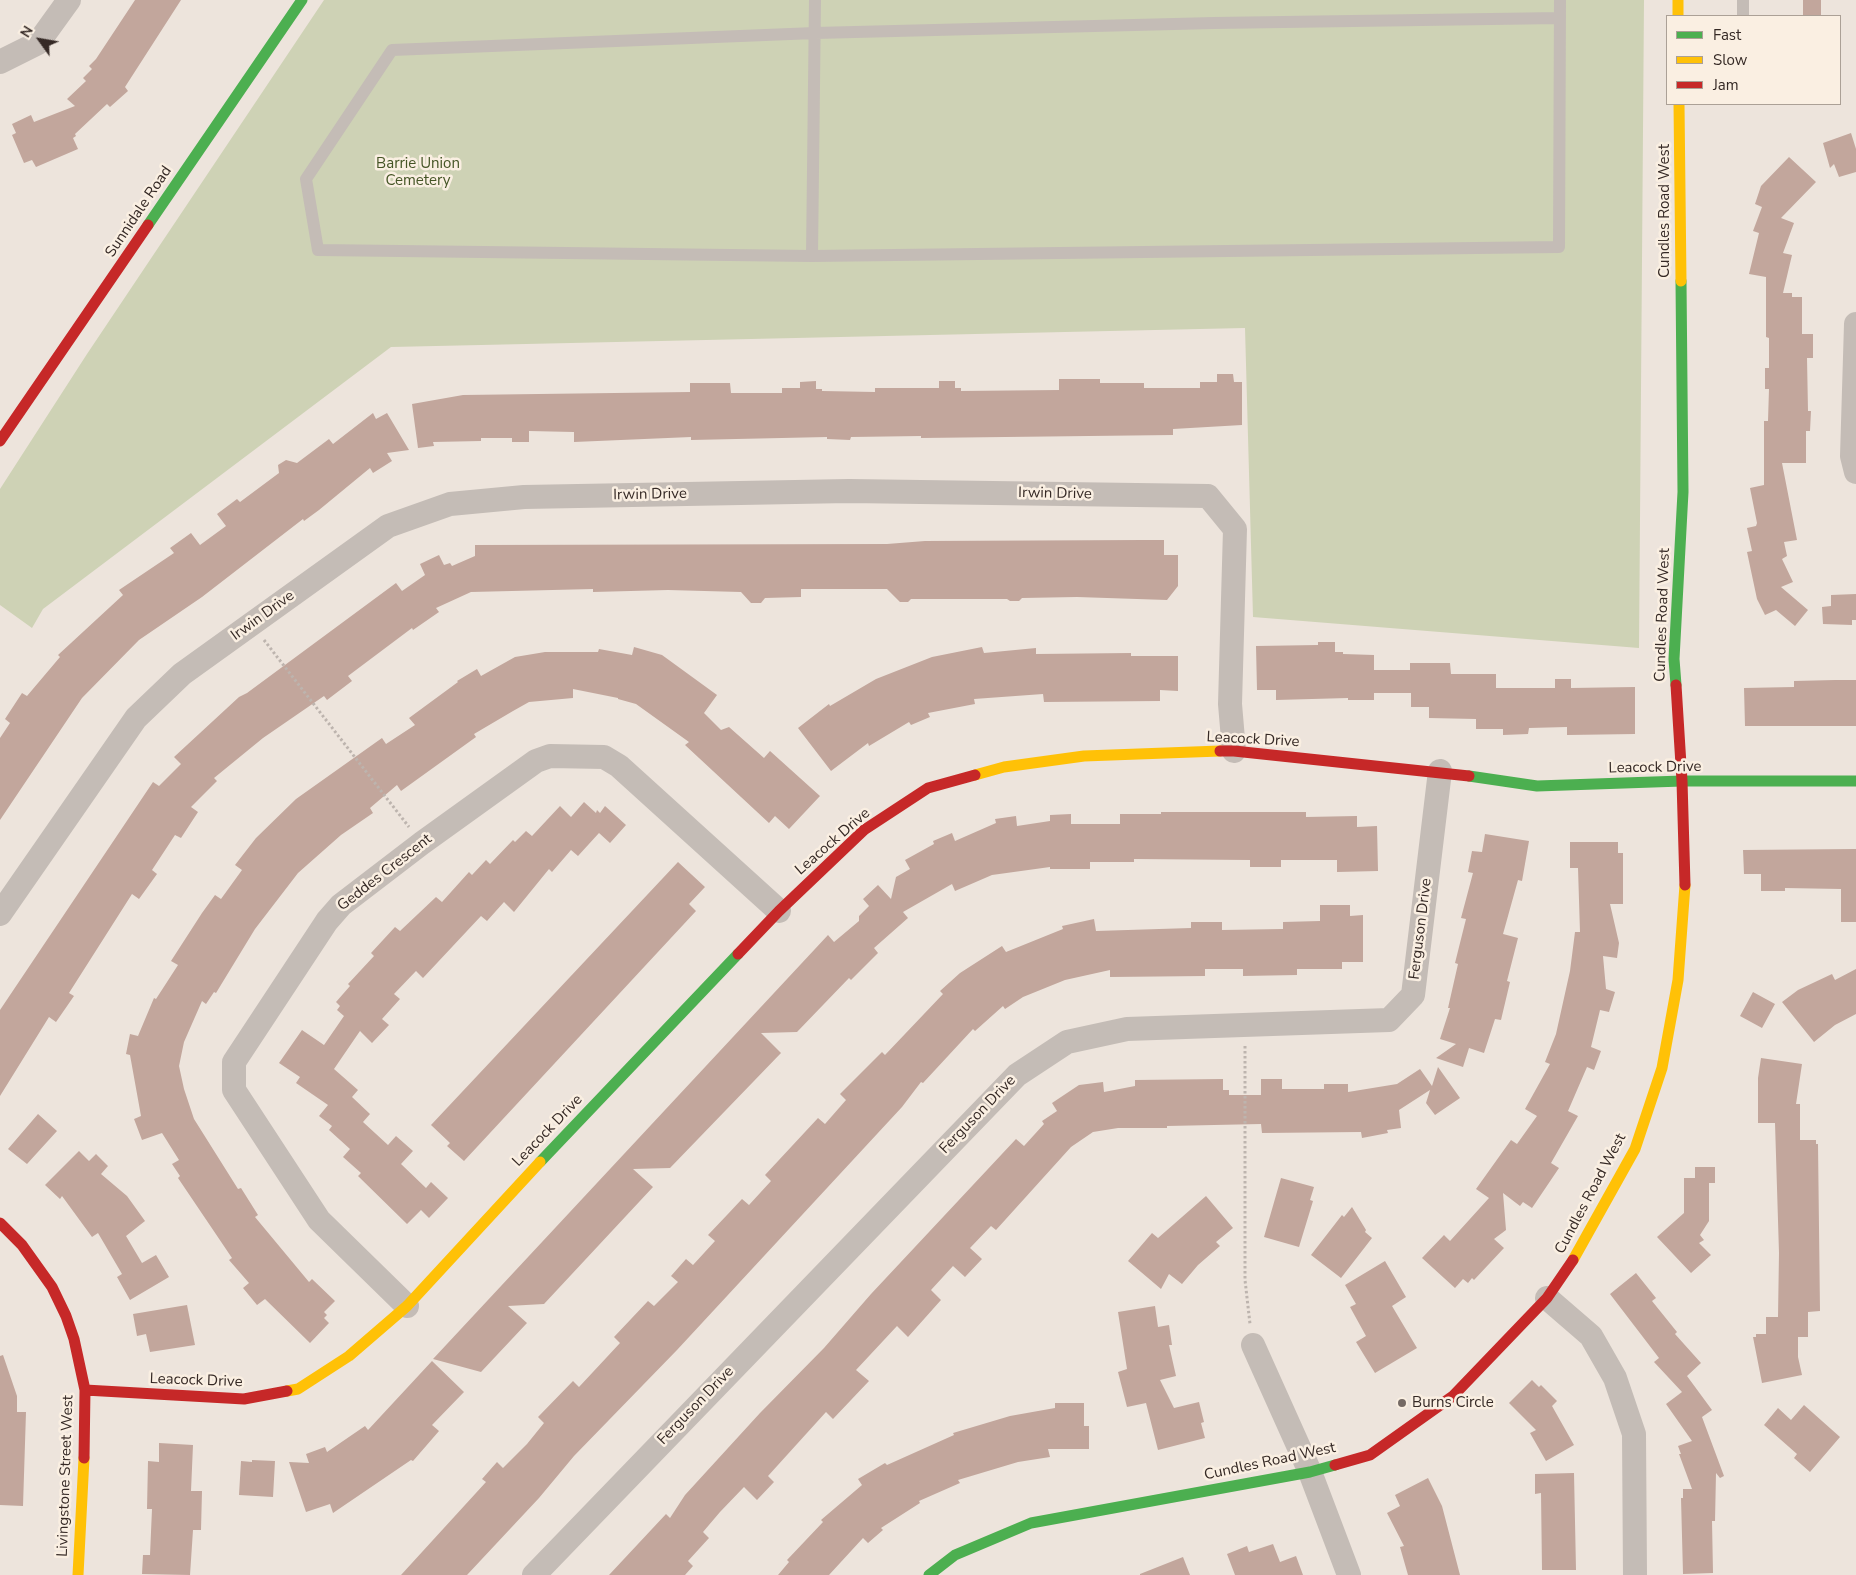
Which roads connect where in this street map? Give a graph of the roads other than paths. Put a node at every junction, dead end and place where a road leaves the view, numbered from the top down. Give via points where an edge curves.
1 (70, 0) edge
2 (302, 0) edge
3 (815, 0) edge
4 (1560, 0) edge
5 (1678, 0) edge
6 (1743, 0) edge
7 (1678, 15) edge
8 (1743, 15) edge
9 (1560, 18) junction
10 (815, 33) junction
11 (0, 62) edge
12 (1679, 105) edge
13 (812, 256) junction
14 (1856, 324) edge
15 (0, 441) edge
16 (1856, 472) edge
17 (1234, 751) junction
18 (1440, 771) junction
19 (1682, 781) junction
20 (1856, 781) edge
21 (780, 911) junction
22 (0, 914) edge
23 (0, 1223) edge
24 (1547, 1298) junction
25 (407, 1306) junction
26 (1253, 1344) road end
27 (85, 1390) junction
28 (1310, 1472) junction
29 (78, 1575) edge
30 (534, 1575) edge
31 (929, 1575) edge
32 (1349, 1575) edge
33 (1635, 1575) edge

1 - 11 street via 38,43
2 - 15 street, Sunnidale Road
3 - 10 lane
4 - 9 lane
5 - 7 street
6 - 8 lane
9 - 10 lane via 1214,22
9 - 13 lane via 1559,247
10 - 13 lane
10 - 13 lane via 392,50 306,179 318,250
12 - 19 street, Cundles Road West via 1682,492 1674,659
14 - 16 street via 1852,456
17 - 18 street, Leacock Drive
17 - 21 street, Leacock Drive via 1084,756 1004,767 928,788 864,830
17 - 22 street, Irwin Drive via 1230,704 1235,529 1208,496 850,491 524,497 450,504 388,526 182,674 136,718
18 - 19 street, Leacock Drive via 1537,786
18 - 30 street, Ferguson Drive via 1412,995 1389,1020 1127,1029 1068,1042 1017,1075
19 - 20 street, Leacock Drive
19 - 24 street, Cundles Road West via 1685,896 1678,980 1662,1068 1635,1149 1576,1255
21 - 25 street, Leacock Drive via 514,1189
21 - 25 street, Geddes Crescent via 619,766 604,757 550,756 536,761 341,905 327,921 234,1062 234,1090 319,1220
23 - 27 street, Livingstone Street West via 22,1245 52,1287 74,1339
24 - 28 street, Cundles Road West via 1453,1396 1370,1455
24 - 33 street via 1590,1336 1615,1378 1634,1434
25 - 27 street, Leacock Drive via 348,1356 298,1390 244,1399
26 - 28 street
27 - 29 street, Livingstone Street West
28 - 31 street, Cundles Road West via 1031,1523 955,1555
28 - 32 street

